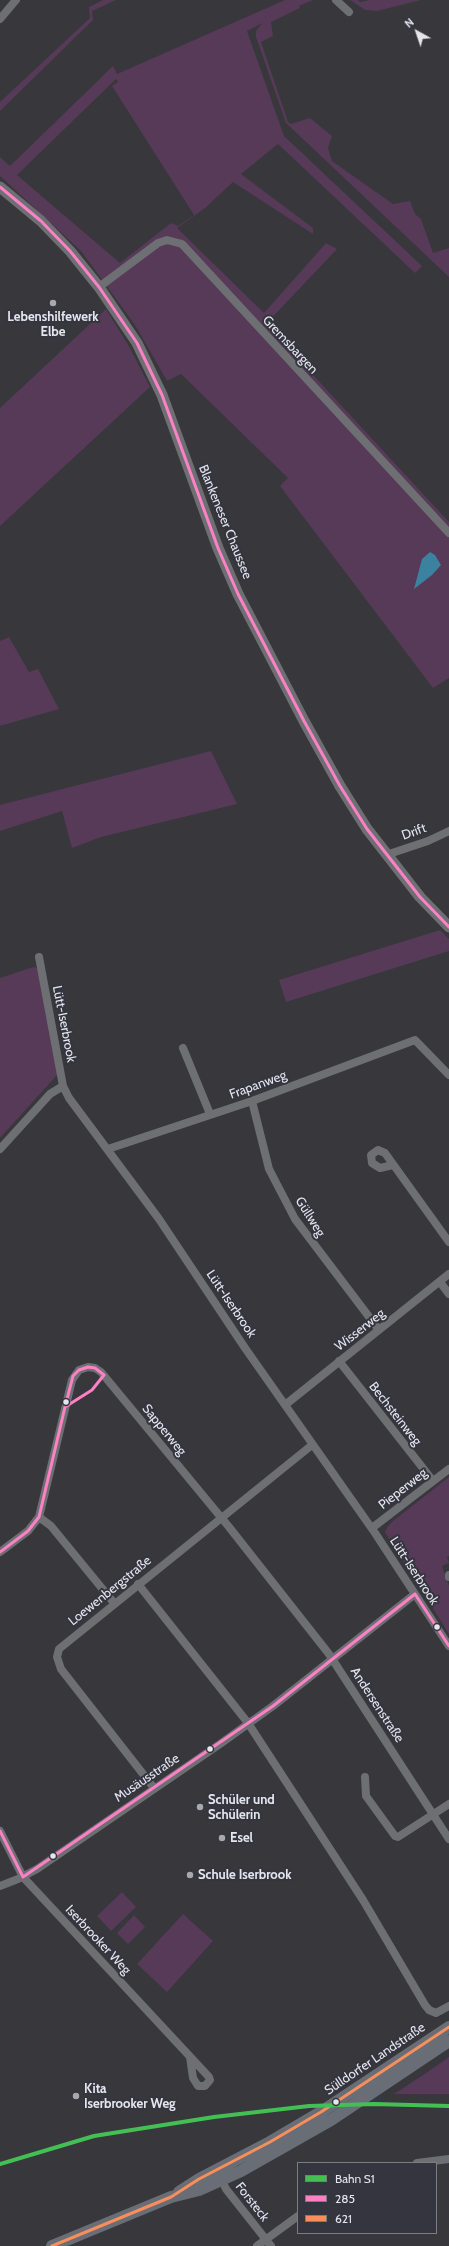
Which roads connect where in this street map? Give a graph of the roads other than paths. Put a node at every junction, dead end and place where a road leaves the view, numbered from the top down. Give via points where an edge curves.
1 (16, 0) edge
2 (336, 0) edge
3 (349, 12) dead end
4 (0, 20) edge
5 (0, 187) edge
6 (99, 287) junction
7 (449, 533) edge
8 (449, 831) edge
9 (386, 855) junction
10 (449, 927) edge
11 (39, 957) dead end
12 (183, 1048) dead end
13 (449, 1075) edge
14 (63, 1086) junction
15 (252, 1101) junction
16 (210, 1114) junction
17 (0, 1149) edge
18 (108, 1149) junction
19 (393, 1165) dead end
20 (449, 1242) edge
21 (449, 1274) edge
22 (440, 1282) junction
23 (449, 1294) edge
24 (379, 1330) junction
25 (339, 1361) junction
26 (285, 1405) junction
27 (312, 1445) junction
28 (449, 1469) edge
29 (433, 1481) junction
30 (39, 1517) junction
31 (220, 1518) junction
32 (372, 1528) junction
33 (0, 1552) edge
34 (138, 1584) junction
35 (415, 1594) junction
36 (114, 1603) junction
37 (449, 1646) edge
38 (333, 1660) junction
39 (248, 1723) junction
40 (364, 1777) dead end
41 (154, 1788) junction
42 (449, 1804) edge
43 (434, 1814) junction
44 (0, 1831) edge
45 (449, 1839) edge
46 (23, 1877) junction
47 (0, 1886) edge
48 (449, 2006) edge
49 (449, 2027) edge
50 (449, 2042) edge
51 (190, 2057) dead end
52 (449, 2159) edge
53 (425, 2162) edge
54 (219, 2175) junction
55 (297, 2217) edge
56 (269, 2243) edge
57 (52, 2246) edge
58 (258, 2246) edge

1 - 4 street
2 - 3 street
5 - 6 main road, Blankeneser Chaussee via 41,221
6 - 7 street, Gremsbargen via 158,243 167,240 182,244
6 - 9 main road, Blankeneser Chaussee via 136,343 162,395 215,541 241,599 340,786
8 - 9 street, Drift
9 - 10 main road, Blankeneser Chaussee
11 - 14 street, Lütt-Iserbrook
12 - 16 street
13 - 15 street, Frapanweg via 415,1040
14 - 17 street via 50,1094
14 - 18 street, Lütt-Iserbrook via 88,1125
15 - 16 street, Frapanweg
15 - 24 street, Güllweg via 269,1169 295,1219 322,1258
16 - 18 street, Frapanweg
18 - 26 street, Lütt-Iserbrook via 159,1219
19 - 20 street
21 - 22 street, Wisserweg
22 - 23 street
22 - 24 street, Wisserweg
24 - 25 street, Wisserweg
25 - 26 street, Wisserweg
25 - 29 street, Bechsteinweg
26 - 27 street, Lütt-Iserbrook
27 - 31 street, Loewenbergstraße
27 - 32 street, Lütt-Iserbrook
28 - 29 street, Pieperweg
29 - 32 street, Pieperweg
30 - 31 street, Sapperweg via 73,1376 84,1368 95,1368 101,1372
30 - 33 street via 28,1531
30 - 36 street via 51,1526
31 - 34 street, Loewenbergstraße
31 - 38 street, Andersenstraße
32 - 35 street, Lütt-Iserbrook
34 - 36 street, Loewenbergstraße
34 - 39 street
35 - 37 street, Lütt-Iserbrook
35 - 38 street, Musäusstraße
36 - 41 street, Loewenbergstraße via 62,1645 57,1653 57,1661
38 - 39 street, Musäusstraße
38 - 43 street, Andersenstraße
39 - 41 street, Musäusstraße
39 - 48 street, Sülldorfer Landstraße via 363,1900 425,2005 433,2013
40 - 43 street via 366,1796 395,1836 398,1837
41 - 46 street, Musäusstraße
42 - 43 street
43 - 45 street, Andersenstraße
44 - 46 street, Iserbrooker Weg
46 - 47 street, Musäusstraße
46 - 51 street, Iserbrooker Weg
49 - 54 main road, Sülldorfer Landstraße via 321,2112
50 - 54 main road, Sülldorfer Landstraße via 331,2120
52 - 53 street
54 - 56 street, Forsteck
54 - 57 main road, Sülldorfer Landstraße via 199,2190 171,2197
55 - 56 street
56 - 58 street

